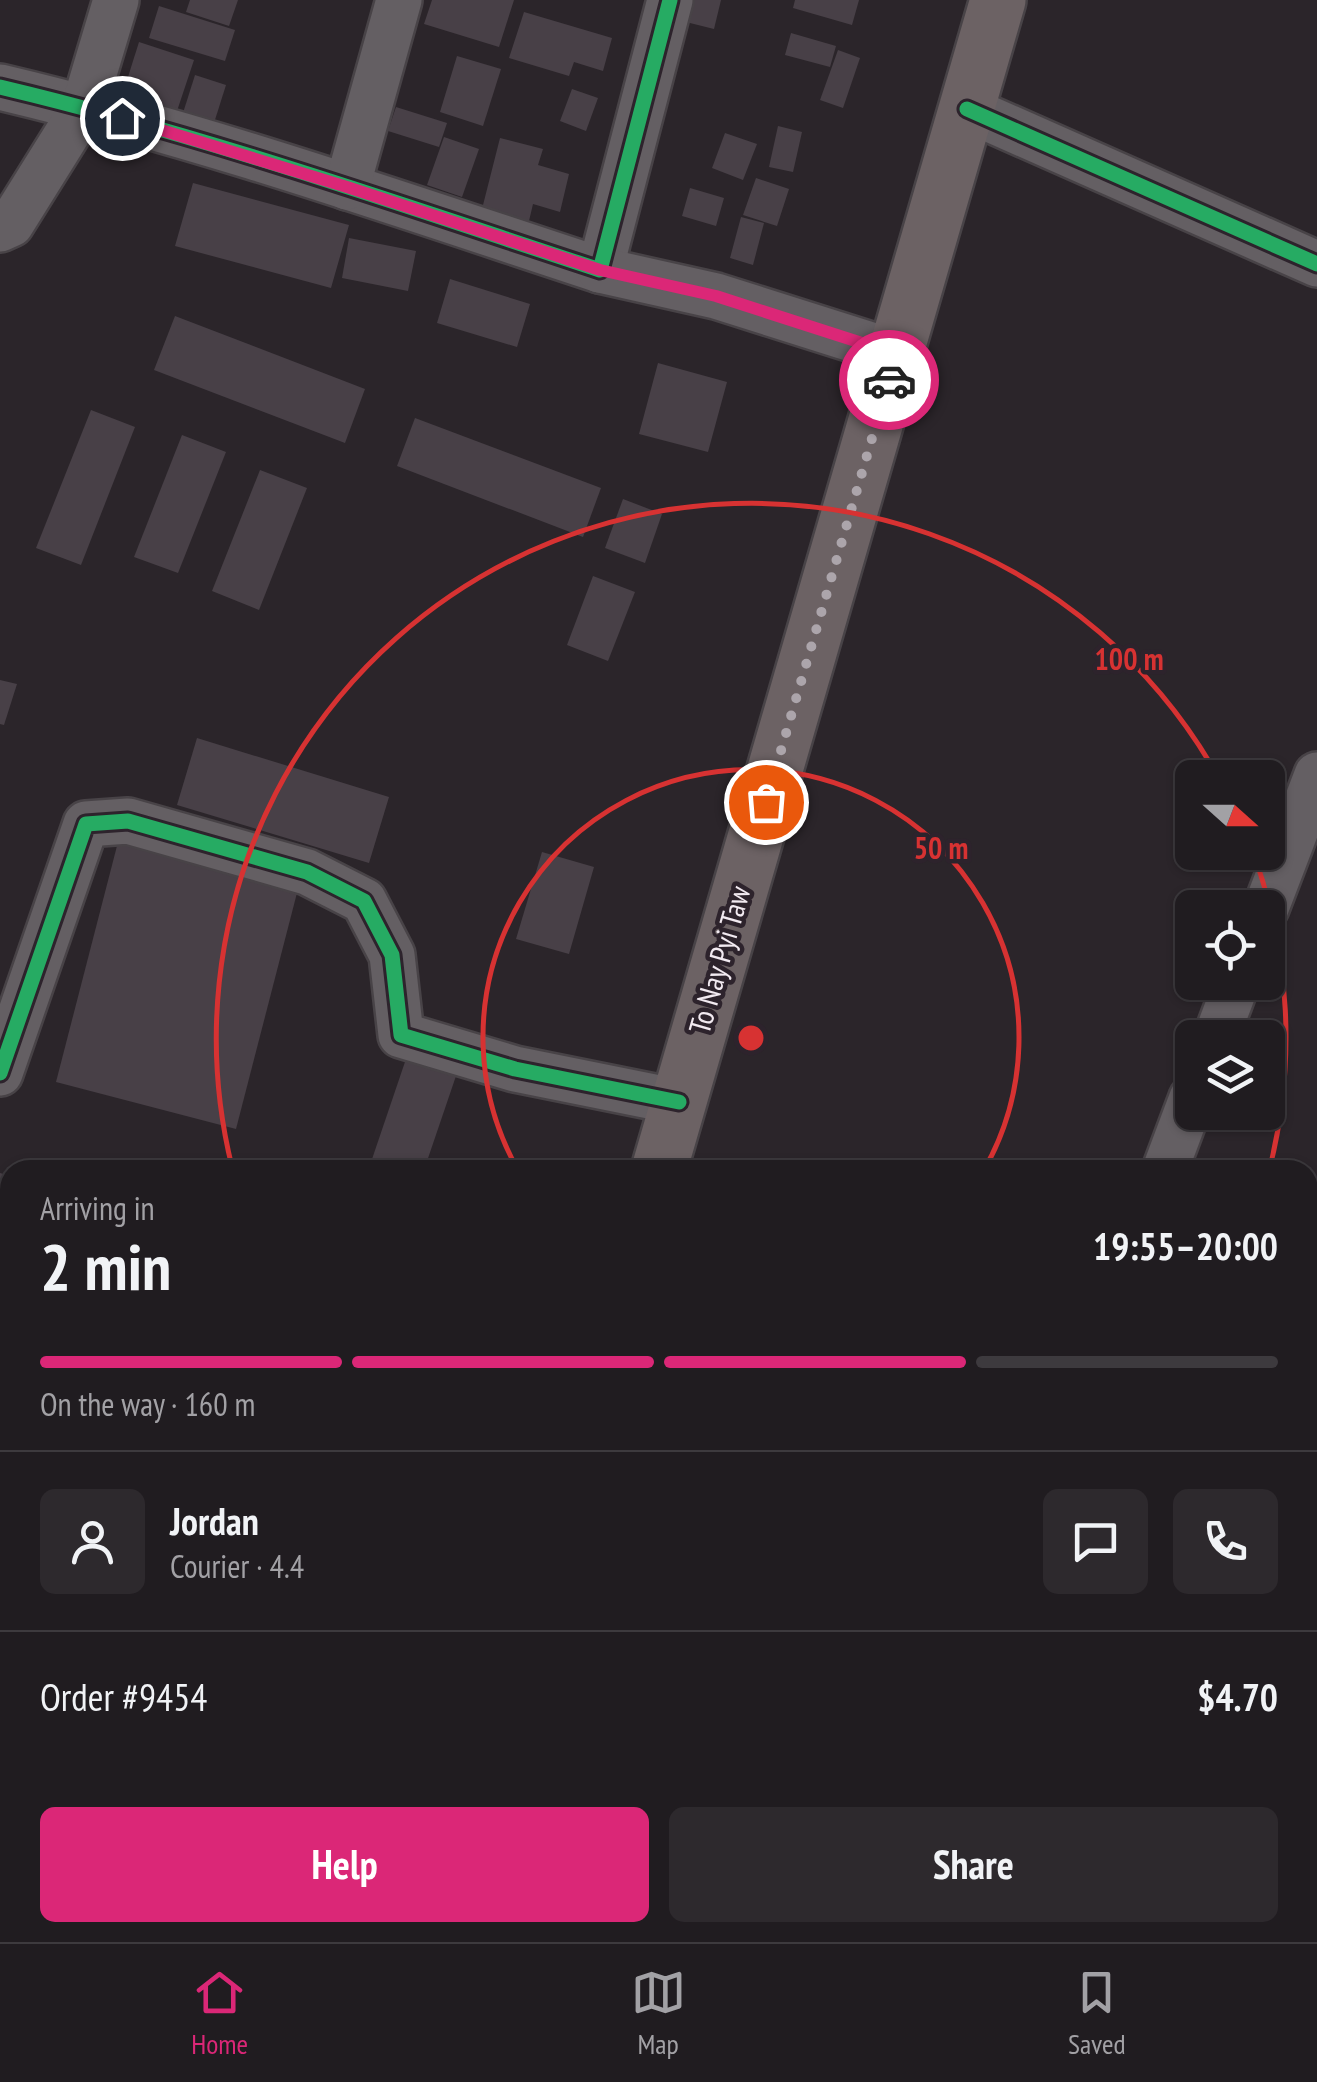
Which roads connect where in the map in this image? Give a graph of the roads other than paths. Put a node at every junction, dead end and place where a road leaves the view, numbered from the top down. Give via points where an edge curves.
1 (116, 0) edge
2 (398, 0) edge
3 (670, 0) edge
4 (998, 0) edge
5 (0, 88) edge
6 (84, 107) junction
7 (968, 108) junction
8 (347, 187) junction
9 (0, 229) edge
10 (1317, 264) edge
11 (600, 270) junction
12 (896, 354) junction
13 (1317, 776) edge
14 (1273, 890) edge
15 (0, 1073) edge
16 (679, 1102) junction
17 (1180, 1130) edge
18 (662, 1160) edge
19 (1168, 1160) edge

1 - 6 street
2 - 8 street
3 - 11 street
4 - 7 main road, To Nay Pyi Taw
5 - 6 street
6 - 8 street
6 - 9 street via 11,224
7 - 10 street
7 - 12 main road, To Nay Pyi Taw
8 - 11 street
11 - 12 street via 716,296
12 - 16 main road, To Nay Pyi Taw
13 - 14 street
15 - 16 street via 86,824 128,822 307,872 364,901 392,955 401,1034 515,1069
16 - 18 main road, To Nay Pyi Taw
17 - 19 street

